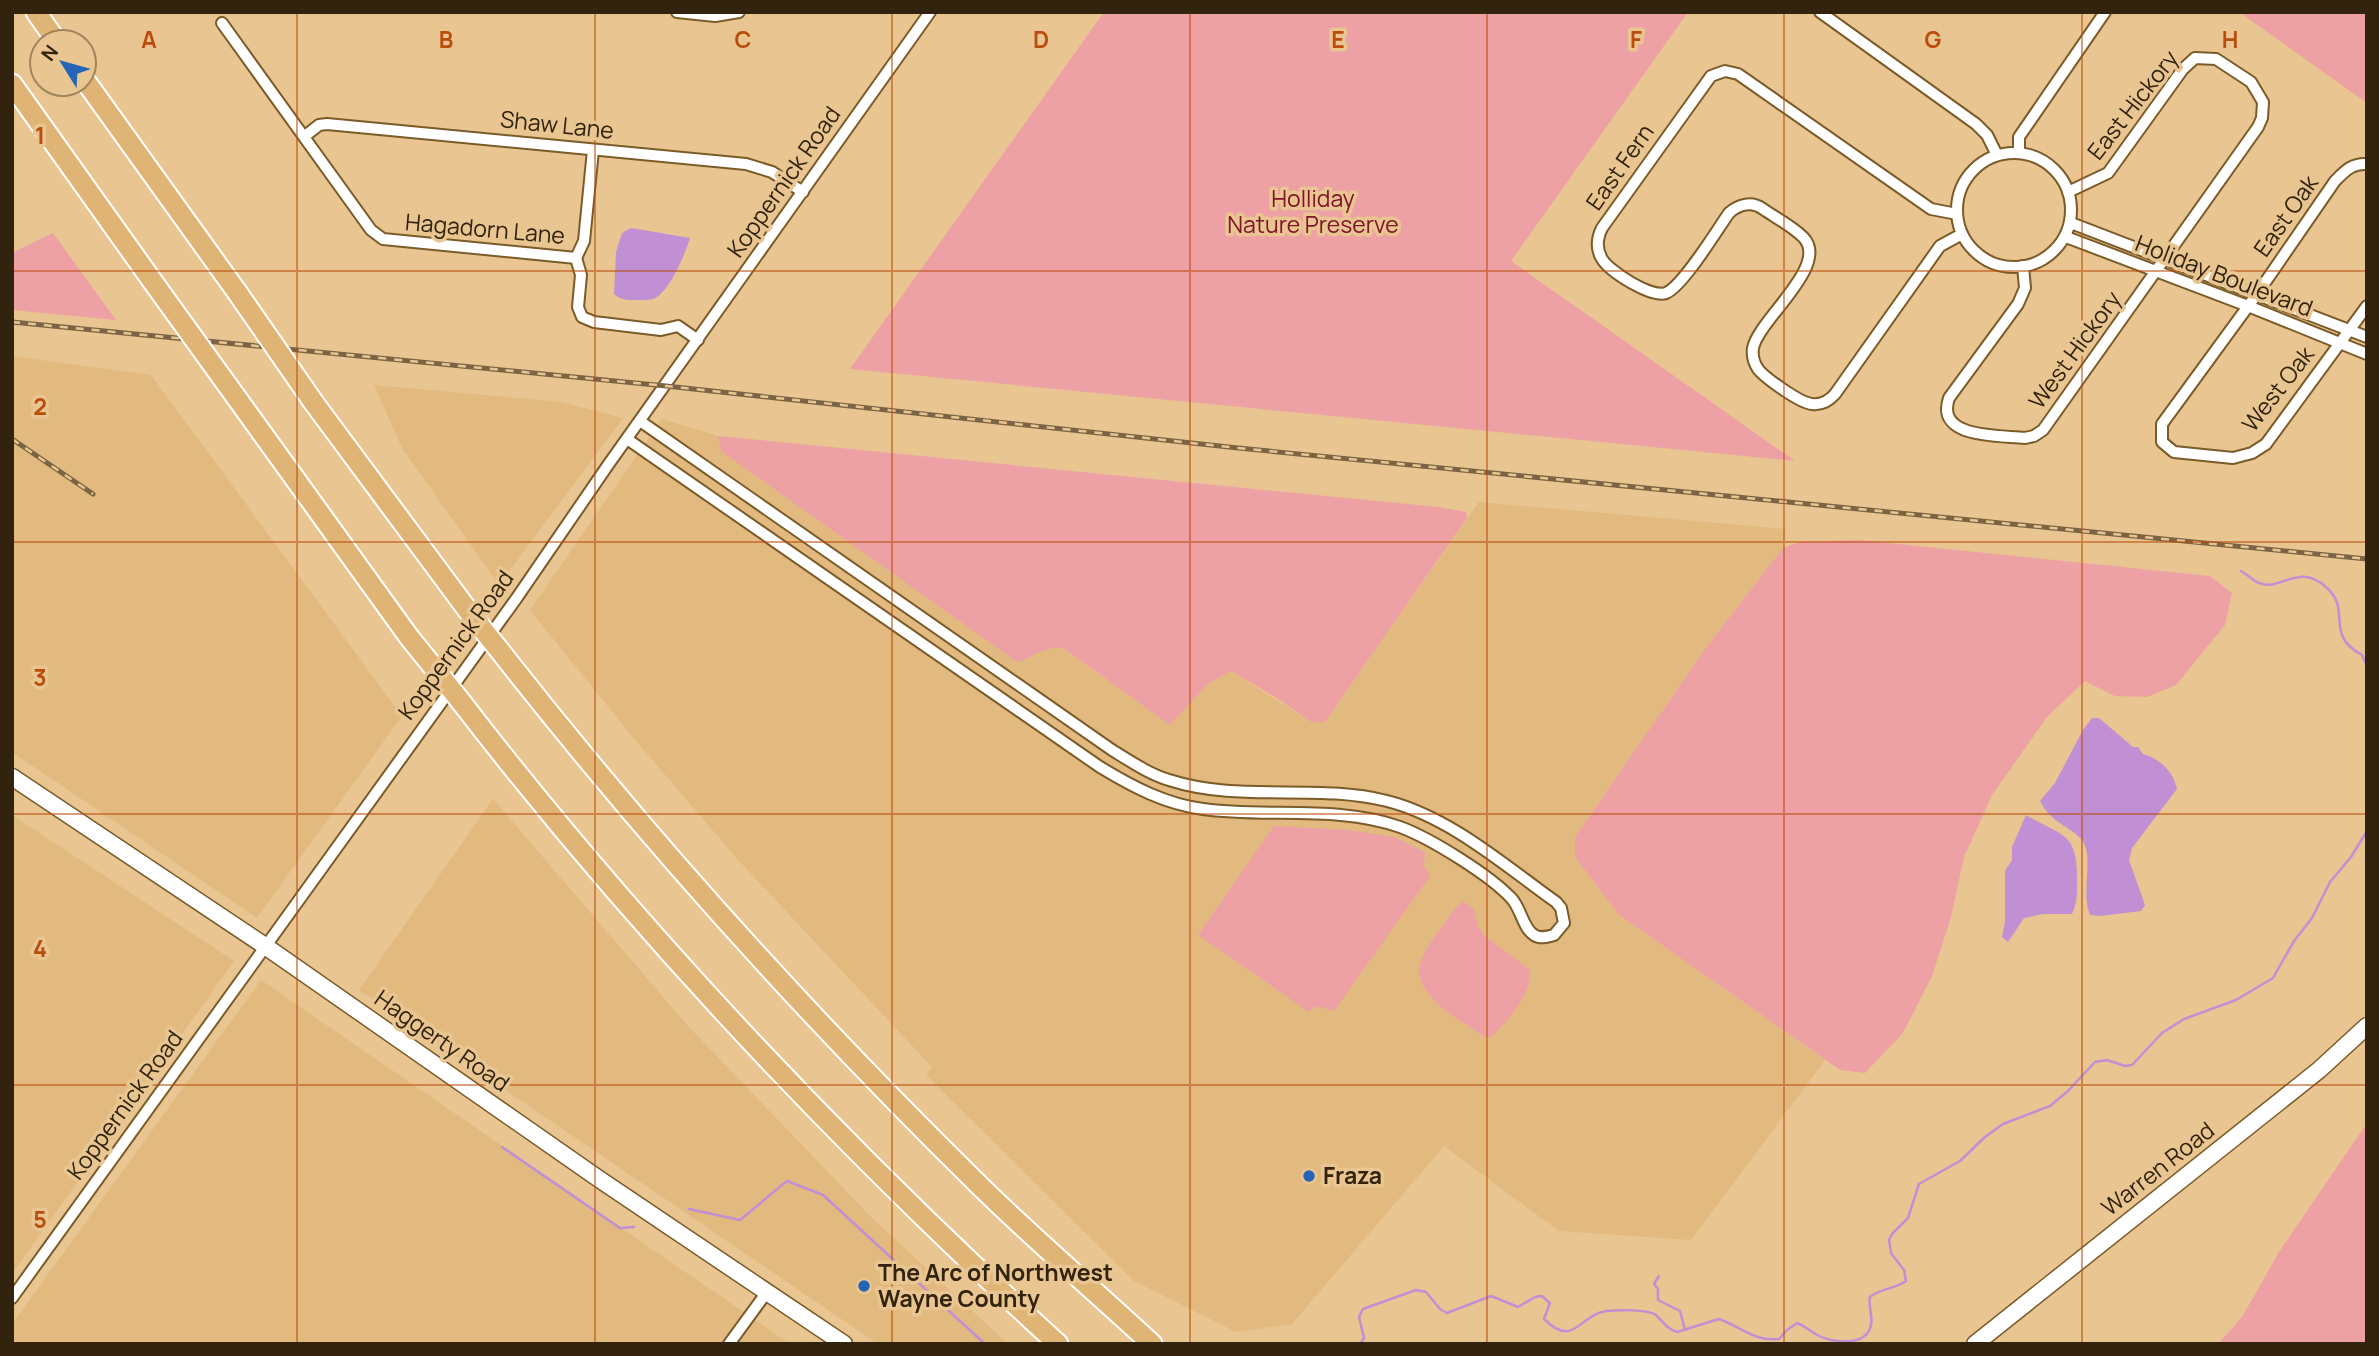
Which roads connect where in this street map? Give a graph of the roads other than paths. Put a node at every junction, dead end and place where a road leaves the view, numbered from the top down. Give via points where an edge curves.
1 (36, 12) edge
2 (677, 12) edge
3 (739, 12) edge
4 (930, 12) edge
5 (1820, 12) edge
6 (2105, 12) edge
7 (222, 23) dead end
8 (47, 28) edge
9 (12, 84) edge
10 (98, 98) edge
11 (305, 136) junction
12 (593, 150) junction
13 (2019, 153) junction
14 (1997, 155) junction
15 (2367, 164) edge
16 (2068, 191) junction
17 (803, 192) junction
18 (1957, 214) junction
19 (2071, 223) junction
20 (1962, 234) junction
21 (2066, 237) junction
22 (576, 258) junction
23 (2164, 260) junction
24 (2023, 266) junction
25 (2156, 272) junction
26 (2257, 294) junction
27 (2248, 306) junction
28 (2367, 306) edge
29 (2349, 331) junction
30 (2367, 337) edge
31 (698, 340) junction
32 (2339, 344) junction
33 (2367, 354) edge
34 (640, 421) junction
35 (627, 439) junction
36 (741, 492) junction
37 (730, 509) junction
38 (840, 561) junction
39 (828, 578) junction
40 (948, 636) junction
41 (936, 653) junction
42 (1099, 741) junction
43 (1087, 758) junction
44 (12, 777) edge
45 (1229, 792) junction
46 (1227, 811) junction
47 (1516, 874) junction
48 (1503, 890) junction
49 (265, 946) junction
50 (2367, 1026) edge
51 (767, 1292) junction
52 (12, 1298) edge
53 (729, 1344) edge
54 (844, 1344) edge
55 (1058, 1344) edge
56 (1152, 1344) edge
57 (1975, 1344) edge

1 - 8 highway
2 - 3 street
4 - 17 street, Koppernick Road
5 - 14 street via 1976,124
6 - 13 street via 2019,136
7 - 11 street, Hagadorn Lane
9 - 55 highway, bridge via 409,637 638,917 835,1129
10 - 56 highway, bridge via 472,616 611,789 860,1066 982,1188
11 - 12 street, Shaw Lane via 327,124
11 - 22 street, Hagadorn Lane via 371,230 383,239
12 - 17 street, Shaw Lane via 758,167
12 - 22 street, Hagadorn Lane via 584,242
13 - 14 street
13 - 16 street via 2049,166
14 - 18 street via 1966,179
15 - 26 street, East Oak via 2356,164 2335,181
16 - 19 street
16 - 23 street, East Hickory via 2108,173 2183,69 2196,58 2216,59 2251,82 2263,102 2258,127
17 - 31 street, Koppernick Road
18 - 20 street
18 - 20 street, East Fern via 1931,209 1738,74 1725,71 1711,76 1693,99 1602,228 1597,244 1609,266 1646,292 1660,294 1680,282 1729,213 1739,206 1759,206 1803,237 1810,250 1808,265 1757,339 1753,355 1760,372 1802,401 1815,404 1835,394 1940,246
19 - 21 street
19 - 23 street, Holiday Boulevard
20 - 24 street via 1989,261
21 - 24 street via 2052,253
21 - 25 street, Holiday Boulevard
22 - 31 street via 582,317 594,323 662,330 678,326
23 - 25 street, East Hickory
23 - 26 street, Holiday Boulevard
24 - 25 street, West Hickory via 2025,288 2018,303 1949,398 1950,420 1962,430 2025,438 2043,430
25 - 27 street, Holiday Boulevard
26 - 27 street, East Oak
26 - 29 street, Holiday Boulevard
27 - 32 street, Holiday Boulevard
27 - 32 street, West Oak via 2162,424 2162,442 2174,452 2234,458 2266,444
28 - 29 street
29 - 30 street, Holiday Boulevard
29 - 32 street
31 - 34 street, Koppernick Road
32 - 33 street, Holiday Boulevard
34 - 35 street, Koppernick Road
34 - 36 street
35 - 37 street
35 - 49 street, Koppernick Road
36 - 37 street
36 - 38 street
37 - 39 street
38 - 39 street
38 - 40 street
39 - 41 street
40 - 41 street
40 - 42 street
41 - 43 street
42 - 43 street
42 - 45 street via 1160,777
43 - 46 street via 1163,800
44 - 49 main road, Haggerty Road
45 - 46 street
45 - 47 street via 1349,795 1397,804 1443,824
46 - 48 street via 1376,820 1433,842
47 - 48 street
47 - 48 street via 1561,908 1564,923 1554,935 1534,935 1520,908
49 - 51 main road, Haggerty Road
49 - 52 street, Koppernick Road
50 - 57 main road, Warren Road via 2319,1070
51 - 53 street
51 - 54 main road, Haggerty Road

